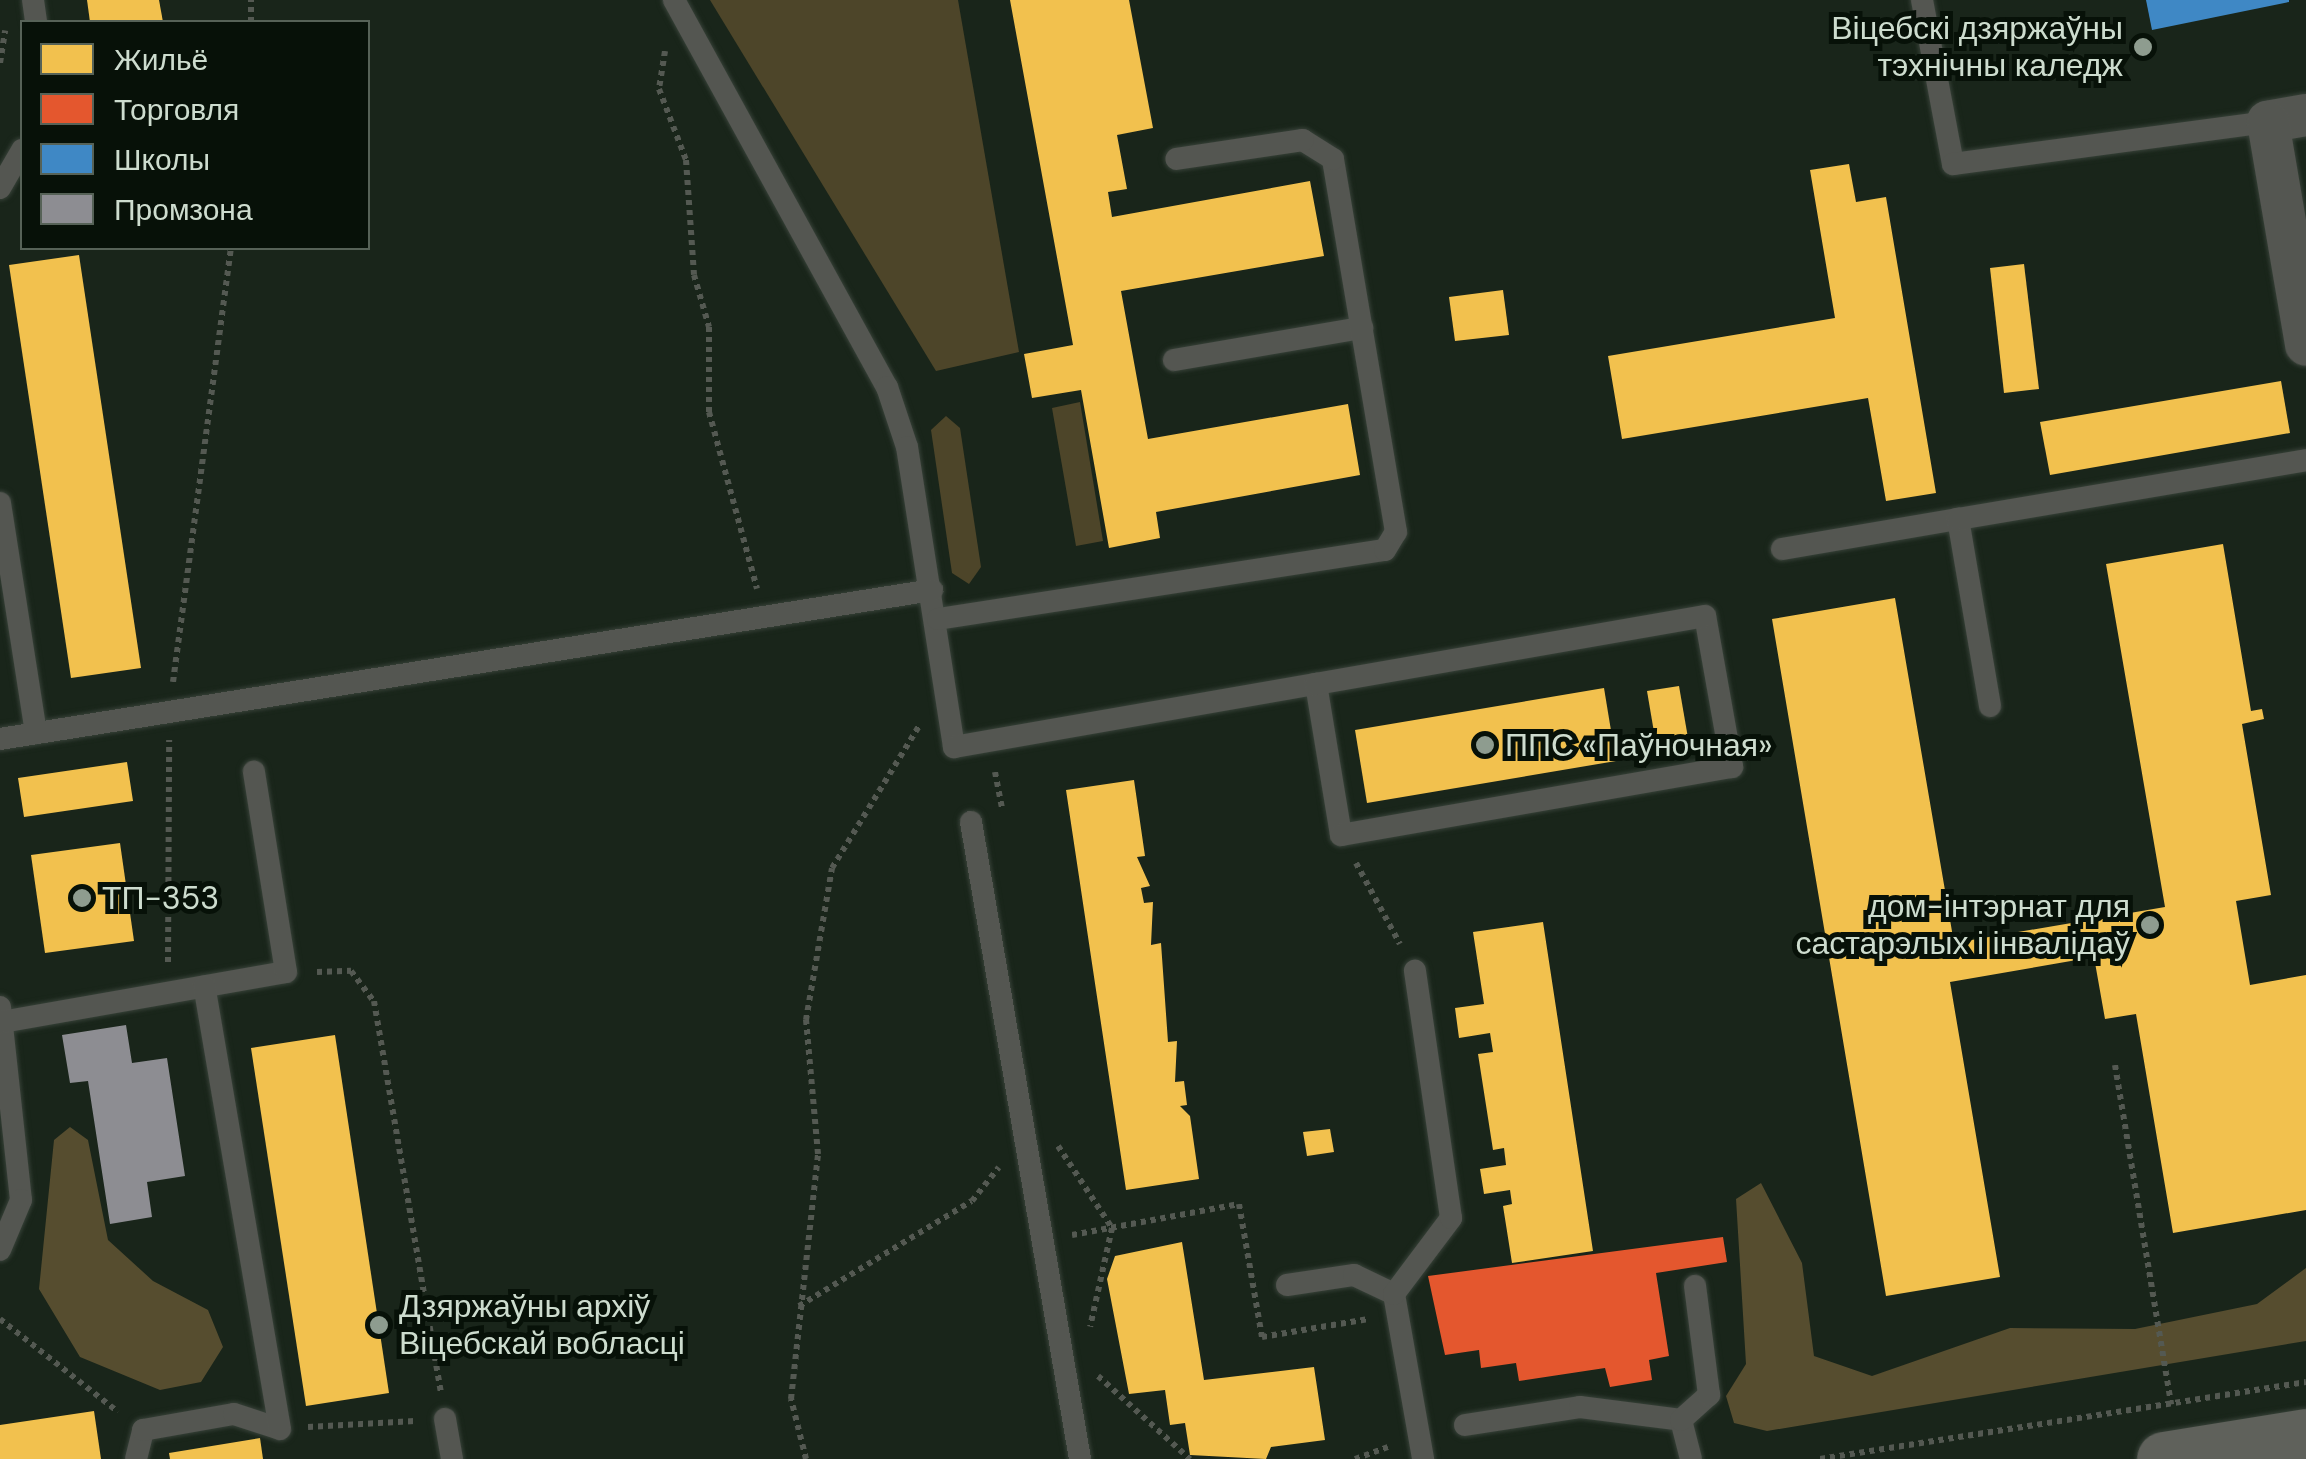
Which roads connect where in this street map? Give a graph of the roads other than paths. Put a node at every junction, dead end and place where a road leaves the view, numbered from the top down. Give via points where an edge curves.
1 (674, 0) edge
2 (1922, 0) edge
3 (2287, 119) edge
4 (20, 153) edge
5 (1176, 159) dead end
6 (0, 188) edge
7 (1362, 328) junction
8 (2306, 345) edge
9 (1174, 360) dead end
10 (2306, 460) edge
11 (0, 503) edge
12 (1958, 519) junction
13 (1782, 549) dead end
14 (932, 590) junction
15 (938, 619) junction
16 (1316, 684) junction
17 (1990, 706) dead end
18 (36, 733) junction
19 (0, 739) edge
20 (254, 772) dead end
21 (971, 822) dead end
22 (1415, 971) road end
23 (204, 986) junction
24 (1, 1014) edge
25 (0, 1250) edge
26 (1287, 1286) dead end
27 (1695, 1286) dead end
28 (1394, 1294) junction
29 (445, 1419) road end
30 (1682, 1420) junction
31 (1465, 1426) dead end
32 (2306, 1436) edge
33 (136, 1459) edge
34 (452, 1459) edge
35 (1080, 1459) edge
36 (1424, 1459) edge
37 (1690, 1459) edge
38 (2164, 1459) edge

1 - 14 lane via 887,387
2 - 3 lane via 1952,164
3 - 8 street
4 - 6 lane
5 - 7 lane via 1303,140 1333,159
7 - 9 lane
7 - 15 lane via 1396,532 1385,550
10 - 12 lane
11 - 18 lane
12 - 13 lane
12 - 17 lane
14 - 15 lane
14 - 18 lane
15 - 16 lane via 954,746
16 - 16 lane via 1342,835 1732,768 1705,616
18 - 19 lane
20 - 23 lane via 286,972
21 - 35 lane
22 - 28 lane via 1451,1218
23 - 24 lane
23 - 33 lane via 280,1429 234,1414 144,1430
24 - 25 lane via 21,1200
26 - 28 lane via 1354,1275
27 - 30 lane via 1709,1395
28 - 36 lane
29 - 34 lane
30 - 31 lane via 1580,1406
30 - 37 lane
32 - 38 main road

